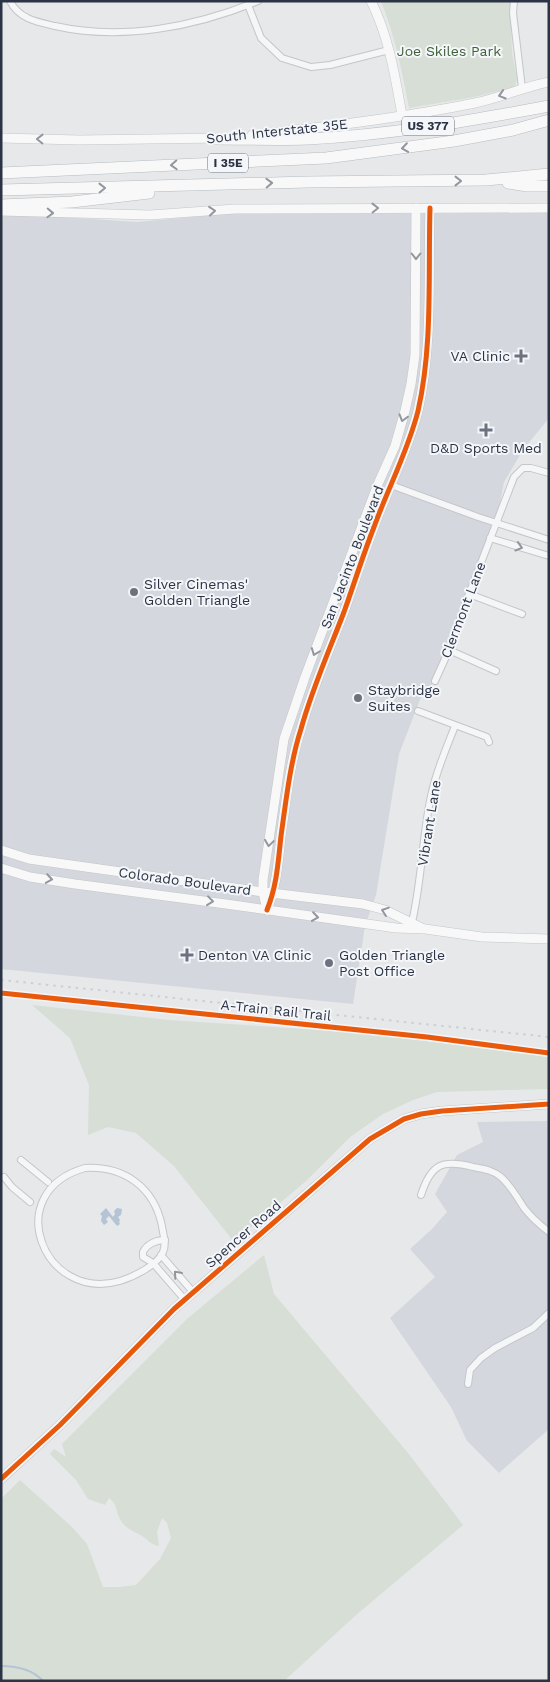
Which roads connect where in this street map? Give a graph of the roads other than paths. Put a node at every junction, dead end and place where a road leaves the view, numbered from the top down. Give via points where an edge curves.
1 (10, 1) edge
2 (258, 1) edge
3 (371, 1) edge
4 (514, 1) edge
5 (248, 5) junction
6 (389, 50) junction
7 (549, 82) edge
8 (522, 88) junction
9 (549, 106) edge
10 (402, 115) junction
11 (549, 120) edge
12 (549, 127) edge
13 (514, 130) junction
14 (1, 138) edge
15 (216, 139) junction
16 (1, 173) edge
17 (549, 174) edge
18 (486, 180) junction
19 (220, 185) junction
20 (549, 186) edge
21 (1, 190) edge
22 (1, 205) edge
23 (416, 208) junction
24 (430, 208) junction
25 (549, 208) edge
26 (1, 211) edge
27 (411, 384) junction
28 (423, 386) junction
29 (549, 473) edge
30 (378, 484) junction
31 (391, 485) junction
32 (375, 493) junction
33 (386, 498) junction
34 (496, 523) junction
35 (490, 538) junction
36 (549, 540) edge
37 (549, 556) edge
38 (469, 594) junction
39 (522, 614) dead end
40 (322, 632) junction
41 (334, 637) junction
42 (449, 650) junction
43 (496, 671) dead end
44 (435, 681) dead end
45 (418, 711) dead end
46 (455, 726) junction
47 (489, 742) dead end
48 (274, 800) junction
49 (286, 808) junction
50 (273, 811) junction
51 (1, 850) edge
52 (1, 868) edge
53 (263, 892) junction
54 (274, 893) junction
55 (267, 910) junction
56 (412, 922) junction
57 (425, 929) junction
58 (549, 939) edge
59 (549, 1104) edge
60 (21, 1160) dead end
61 (4, 1177) dead end
62 (48, 1182) junction
63 (421, 1195) dead end
64 (30, 1202) junction
65 (28, 1212) dead end
66 (549, 1232) edge
67 (165, 1240) junction
68 (40, 1254) dead end
69 (161, 1255) junction
70 (153, 1263) junction
71 (193, 1292) junction
72 (185, 1300) junction
73 (549, 1313) edge
74 (468, 1384) dead end
75 (1, 1479) edge

1 - 5 street via 21,16 35,22 94,32 177,26
2 - 5 street
3 - 6 street
4 - 8 street
5 - 6 street via 261,38 282,58 311,67
6 - 10 street
7 - 8 street, South Interstate 35E
8 -> 10 street, South Interstate 35E via 476,103
9 - 15 highway, US 377 via 370,134 307,139
10 - 15 street, South Interstate 35E
11 - 13 highway, I 35E
12 - 13 highway
13 -> 16 highway, I 35E via 454,142 326,158
15 -> 14 street, South Interstate 35E / US 377
17 - 18 highway, I 35E
19 -> 18 highway, I 35E
18 - 20 highway
21 -> 19 highway, I 35E
19 - 22 highway via 72,202
23 - 24 street
26 -> 23 street via 150,216 235,209
23 -> 27 street, San Jacinto Boulevard via 415,341
24 - 25 street
24 - 28 street, San Jacinto Boulevard
27 - 28 street
27 -> 30 street, San Jacinto Boulevard via 395,446
28 - 31 street, San Jacinto Boulevard via 406,449
29 - 34 street, Clermont Lane via 523,468 514,477
30 - 31 street
30 - 32 street, San Jacinto Boulevard
31 - 33 street, San Jacinto Boulevard
31 - 34 street
32 - 33 street
32 - 40 street, San Jacinto Boulevard
33 - 41 street, San Jacinto Boulevard
34 - 35 street, Clermont Lane
34 - 36 street
35 -> 37 street
35 - 38 street, Clermont Lane
38 - 39 street
38 - 42 street, Clermont Lane
40 - 41 street
40 -> 48 street, San Jacinto Boulevard via 284,739
41 - 49 street, San Jacinto Boulevard via 295,748
42 - 43 street
42 - 44 street, Clermont Lane
45 - 46 street
46 - 47 street via 486,737
46 - 56 street, Vibrant Lane via 430,798
48 - 49 street
48 - 50 street, San Jacinto Boulevard
49 - 50 street
49 - 54 street, San Jacinto Boulevard
50 -> 53 street, San Jacinto Boulevard
51 - 53 street, Colorado Boulevard via 29,859
52 -> 55 street, Colorado Boulevard via 30,877
53 - 54 street, Colorado Boulevard
53 - 55 street, San Jacinto Boulevard
54 - 55 street, San Jacinto Boulevard
56 -> 54 street, Colorado Boulevard via 363,904
55 -> 57 street, Colorado Boulevard
56 - 57 street, Colorado Boulevard
57 - 58 street, Colorado Boulevard via 482,937
59 - 71 street, Spencer Road via 442,1111 404,1119 370,1139
60 - 62 street
61 - 64 street
62 - 64 street
62 - 67 street via 85,1168 107,1169 127,1176 152,1199
63 - 66 street via 435,1168 444,1163 491,1171
64 - 65 street
67 - 69 street
67 - 70 street via 157,1240 143,1252
68 - 70 street via 67,1276 97,1284 131,1277
69 - 70 street
71 -> 69 street
70 - 72 street
71 - 72 street, Spencer Road
72 - 75 street, Spencer Road
73 - 74 street via 533,1328 481,1358 470,1370

